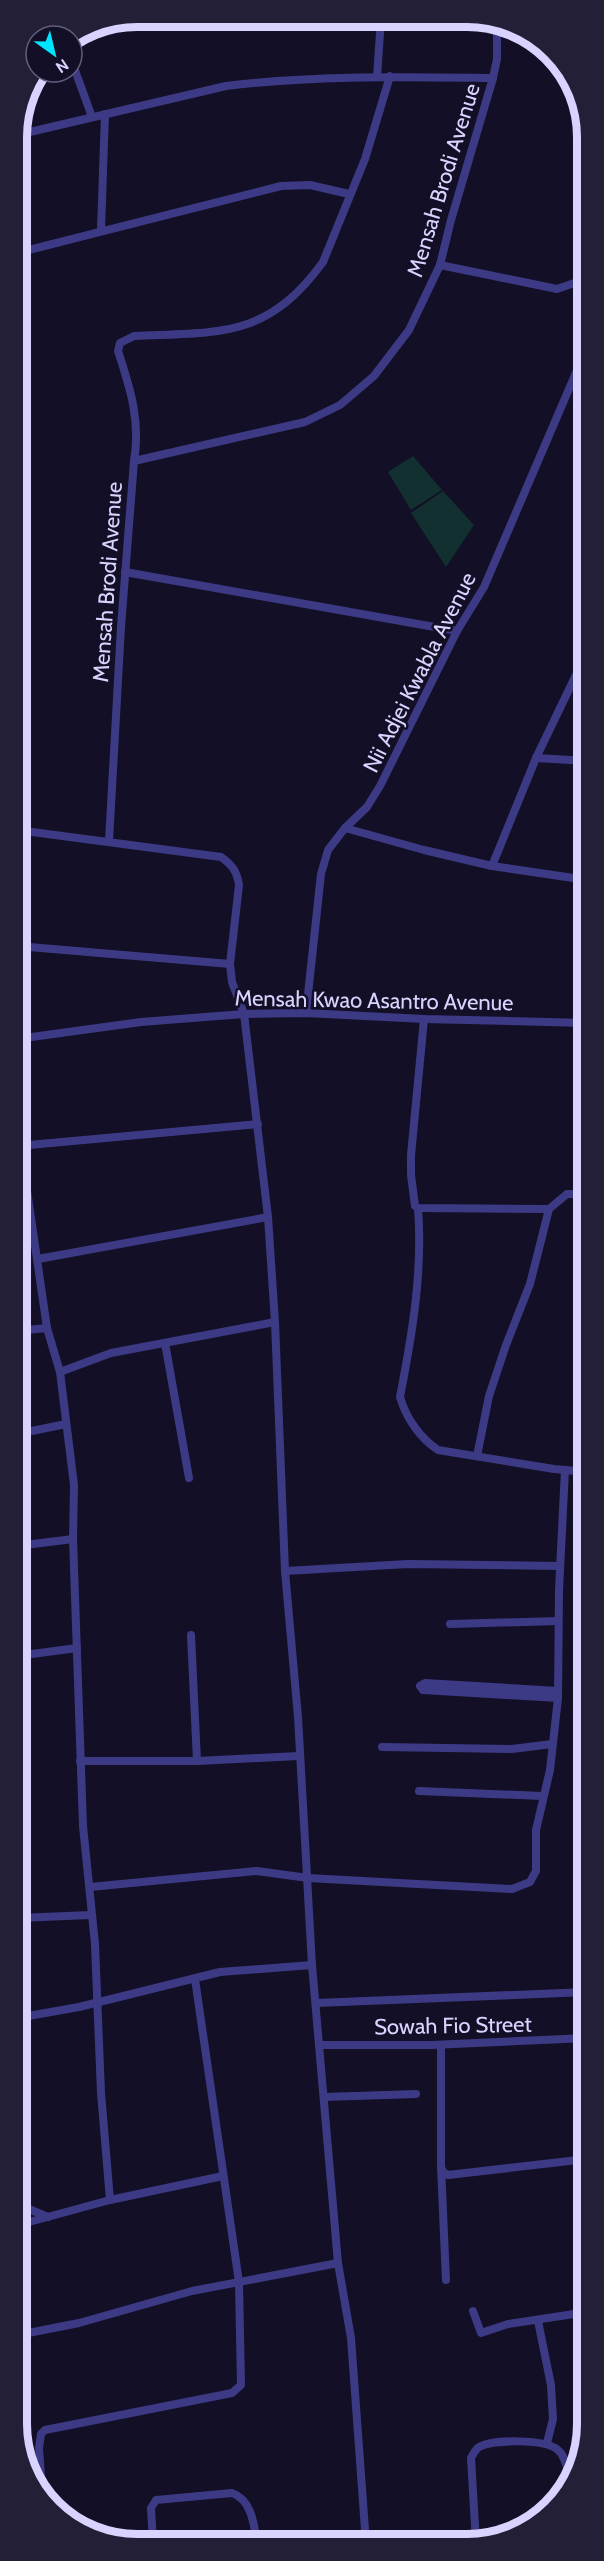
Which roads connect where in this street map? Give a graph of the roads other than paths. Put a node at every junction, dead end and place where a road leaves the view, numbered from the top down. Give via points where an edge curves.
1 (380, 27) edge
2 (498, 32) edge
3 (390, 76) junction
4 (377, 77) junction
5 (493, 78) junction
6 (80, 84) edge
7 (105, 114) junction
8 (92, 117) junction
9 (27, 133) edge
10 (350, 194) junction
11 (100, 231) junction
12 (27, 250) edge
13 (440, 265) junction
14 (577, 282) edge
15 (577, 368) edge
16 (134, 461) junction
17 (125, 572) junction
18 (457, 631) junction
19 (577, 673) edge
20 (536, 758) junction
21 (577, 760) edge
22 (345, 828) junction
23 (27, 831) edge
24 (109, 841) junction
25 (492, 866) junction
26 (577, 879) edge
27 (27, 947) edge
28 (230, 964) junction
29 (306, 1013) junction
30 (244, 1014) junction
31 (424, 1019) junction
32 (577, 1023) edge
33 (27, 1038) edge
34 (258, 1124) junction
35 (27, 1145) edge
36 (27, 1189) edge
37 (577, 1194) edge
38 (418, 1208) junction
39 (549, 1209) junction
40 (268, 1217) junction
41 (38, 1259) junction
42 (275, 1322) junction
43 (47, 1328) junction
44 (27, 1330) edge
45 (165, 1343) junction
46 (60, 1372) junction
47 (66, 1424) junction
48 (27, 1432) edge
49 (477, 1456) junction
50 (565, 1470) junction
51 (577, 1471) edge
52 (189, 1478) dead end
53 (73, 1539) junction
54 (27, 1545) edge
55 (560, 1566) junction
56 (285, 1571) junction
57 (558, 1621) junction
58 (450, 1624) dead end
59 (191, 1635) dead end
60 (77, 1648) junction
61 (27, 1655) edge
62 (473, 1688) junction
63 (558, 1694) junction
64 (552, 1744) junction
65 (382, 1747) dead end
66 (299, 1756) junction
67 (80, 1761) junction
68 (197, 1761) junction
69 (419, 1791) dead end
70 (542, 1796) junction
71 (308, 1878) junction
72 (90, 1887) junction
73 (91, 1914) junction
74 (27, 1917) edge
75 (312, 1965) junction
76 (195, 1979) junction
77 (577, 1992) edge
78 (96, 2002) junction
79 (316, 2003) junction
80 (27, 2016) edge
81 (577, 2038) edge
82 (319, 2045) junction
83 (441, 2045) junction
84 (416, 2094) dead end
85 (324, 2097) junction
86 (577, 2160) edge
87 (441, 2166) junction
88 (223, 2176) junction
89 (110, 2200) junction
90 (27, 2208) edge
91 (48, 2217) junction
92 (27, 2223) edge
93 (338, 2263) junction
94 (446, 2280) dead end
95 (239, 2282) junction
96 (473, 2312) dead end
97 (577, 2314) edge
98 (538, 2321) junction
99 (27, 2333) edge
100 (547, 2443) junction
101 (567, 2470) edge
102 (42, 2478) edge
103 (475, 2533) edge
104 (153, 2534) edge
105 (255, 2534) edge
106 (365, 2534) edge

1 - 4 street
2 - 5 street, Mensah Brodi Avenue
3 - 4 street
3 - 5 street
3 - 10 street via 366,159
4 - 7 street via 226,86
5 - 13 street, Mensah Brodi Avenue
6 - 8 street
7 - 8 street
7 - 11 street
8 - 9 street
10 - 11 street via 296,184
10 - 16 street via 322,262 292,296 262,319 238,329 134,336 120,343 118,351 136,415 138,439
11 - 12 street
13 - 14 street via 557,289
13 - 16 street, Mensah Brodi Avenue via 409,330 374,376 340,405 305,422
15 - 18 street, Nii Adjei Kwabla Avenue via 483,587
16 - 17 street, Mensah Brodi Avenue
17 - 18 street
17 - 24 street, Mensah Brodi Avenue
18 - 22 street, Nii Adjei Kwabla Avenue via 380,786 367,807
19 - 20 street
20 - 21 street
20 - 25 street
22 - 25 street
22 - 29 street, Nii Adjei Kwabla Avenue via 328,850 321,874
23 - 24 street
24 - 28 street via 221,857 231,864 239,885
25 - 26 street
27 - 28 street
28 - 30 street
29 - 30 street, Mensah Kwao Asantro Avenue
29 - 31 street, Mensah Kwao Asantro Avenue
30 - 33 street, Mensah Kwao Asantro Avenue via 141,1022
30 - 34 street
31 - 32 street, Mensah Kwao Asantro Avenue
31 - 38 street via 411,1155 413,1201
34 - 35 street
34 - 40 street
36 - 41 street
37 - 39 street via 567,1194
38 - 39 street
38 - 49 street via 413,1329 400,1397 425,1441 438,1450
39 - 49 street via 530,1284 489,1396
40 - 41 street
40 - 42 street
41 - 43 street
42 - 45 street
42 - 56 street
43 - 44 street
43 - 46 street
45 - 46 street via 111,1353
45 - 52 street
46 - 47 street
47 - 48 street
47 - 53 street via 74,1485
49 - 50 street
50 - 51 street
50 - 55 street
53 - 54 street
53 - 60 street
55 - 56 street via 402,1564
55 - 57 street
56 - 66 street
57 - 58 street
57 - 63 street
59 - 68 street
60 - 61 street
60 - 67 street
62 - 62 street via 425,1683 420,1686 423,1690
62 - 63 street
63 - 64 street
64 - 65 street via 512,1749
64 - 70 street
66 - 68 street
66 - 71 street
67 - 68 street
67 - 72 street
69 - 70 street
70 - 71 street via 535,1842 536,1872 525,1886 512,1889
71 - 72 street via 248,1872
71 - 75 street
72 - 73 street
73 - 74 street
73 - 78 street
75 - 76 street via 220,1972
75 - 79 street
76 - 78 street
76 - 88 street
77 - 79 street
78 - 80 street
78 - 89 street
79 - 82 street
81 - 83 street, Sowah Fio Street
82 - 83 street, Sowah Fio Street
82 - 85 street
83 - 87 street
84 - 85 street
85 - 93 street
86 - 87 street via 447,2175
87 - 94 street
88 - 89 street
88 - 95 street
89 - 91 street
90 - 91 street
91 - 92 street
93 - 95 street
93 - 106 street via 351,2338
95 - 99 street
95 - 102 street via 241,2385 237,2390 49,2428 40,2437
96 - 98 street via 481,2333 508,2324
97 - 98 street
98 - 100 street via 551,2385 553,2420
100 - 101 street via 564,2457
100 - 103 street via 491,2442 474,2452 471,2458
104 - 105 street via 151,2508 156,2500 232,2493 248,2506

